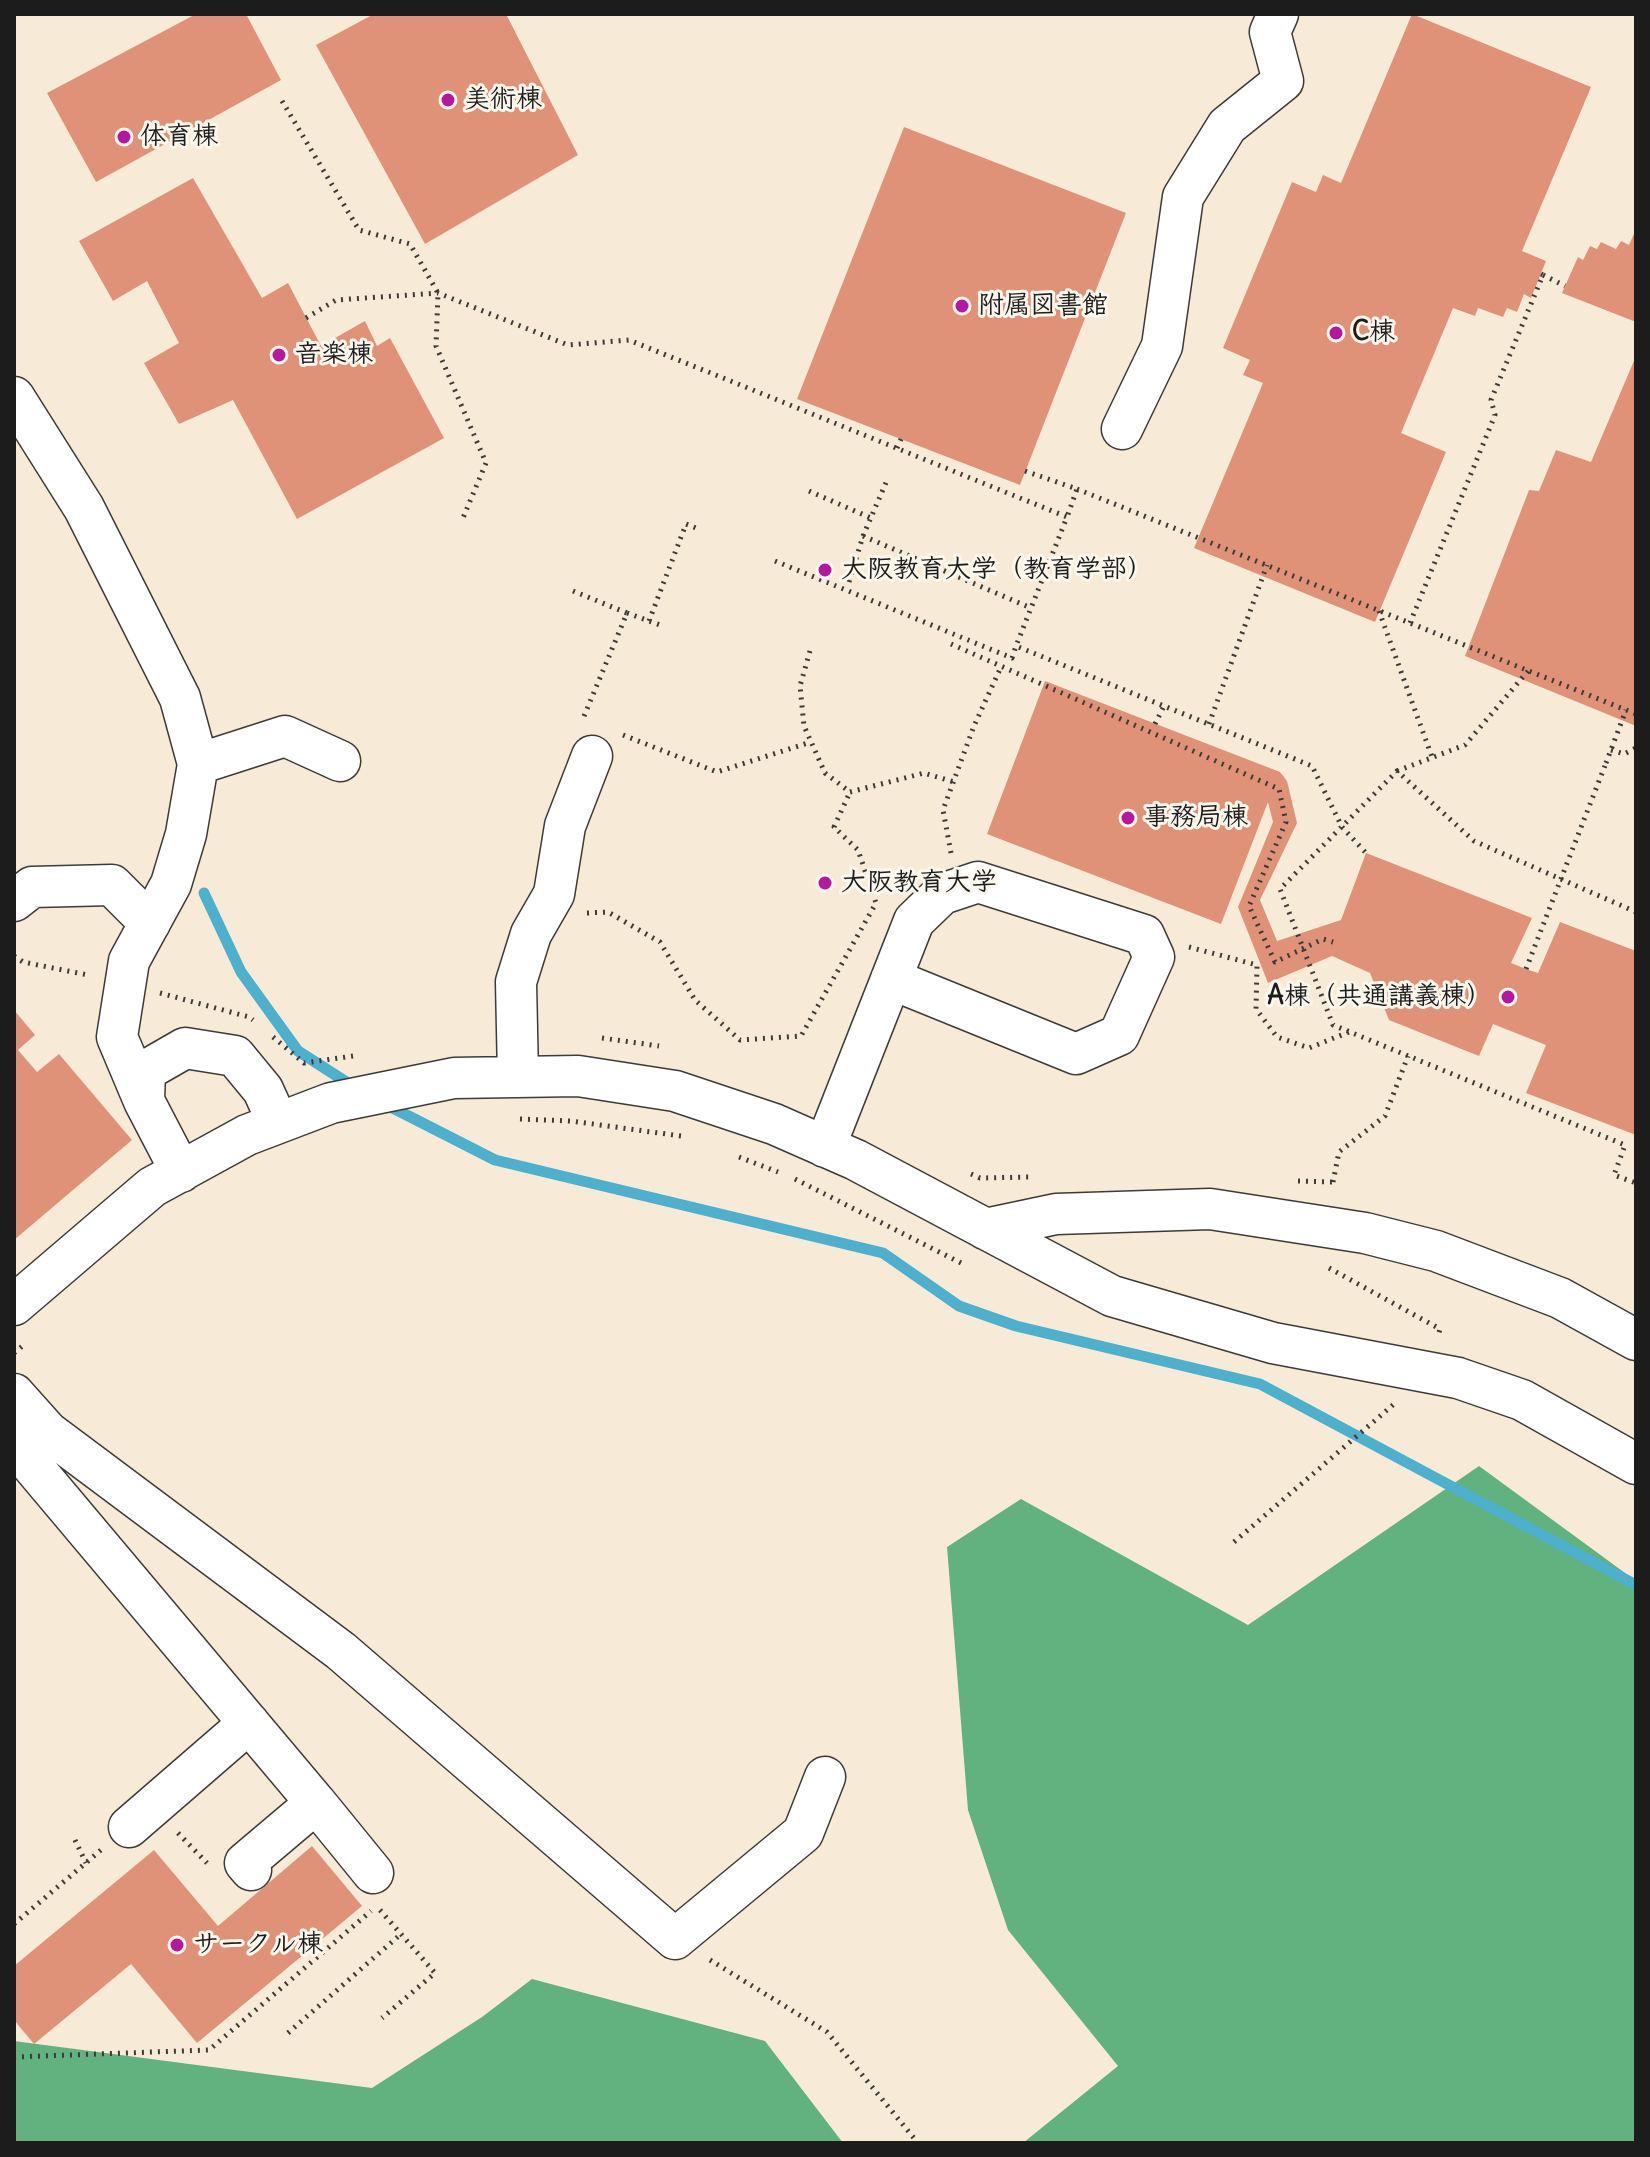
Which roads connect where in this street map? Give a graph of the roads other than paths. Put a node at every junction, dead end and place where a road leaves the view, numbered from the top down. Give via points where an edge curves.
1 (1278, 14) edge
2 (14, 397) edge
3 (1122, 429) dead end
4 (586, 742) road end
5 (340, 761) dead end
6 (198, 764) junction
7 (14, 901) edge
8 (150, 923) junction
9 (891, 979) junction
10 (518, 1077) junction
11 (144, 1101) junction
12 (278, 1123) junction
13 (825, 1147) junction
14 (181, 1172) junction
15 (985, 1229) junction
16 (26, 1319) edge
17 (1636, 1340) edge
18 (14, 1394) edge
19 (14, 1444) edge
20 (1636, 1464) edge
21 (249, 1723) junction
22 (825, 1777) dead end
23 (316, 1803) junction
24 (129, 1827) road end
25 (248, 1867) road end
26 (373, 1873) dead end

1 - 3 street via 1270,32 1283,81 1227,126 1183,197 1162,346
2 - 6 street via 84,508 174,684
4 - 10 street via 554,894 531,934 516,982
5 - 6 street via 285,736
6 - 8 street via 171,884
7 - 8 street via 32,887 112,885
8 - 11 street via 129,961 117,1037
9 - 9 street via 914,921 942,894 978,882 1144,935 1154,957 1119,1035 1076,1054
9 - 13 street
10 - 12 street via 454,1078 331,1103
10 - 13 street via 578,1076 675,1091
11 - 12 street via 145,1071 185,1048 235,1056 263,1090
11 - 14 street
12 - 14 street
13 - 15 street
14 - 16 street via 152,1187
15 - 17 street via 1056,1214 1210,1209 1365,1233 1436,1251 1560,1298
15 - 20 street via 1112,1296 1273,1343 1458,1378 1522,1400
18 - 22 street via 48,1432 341,1651 675,1939 803,1833
19 - 21 street
21 - 23 street
21 - 24 street
23 - 25 street
23 - 26 street

